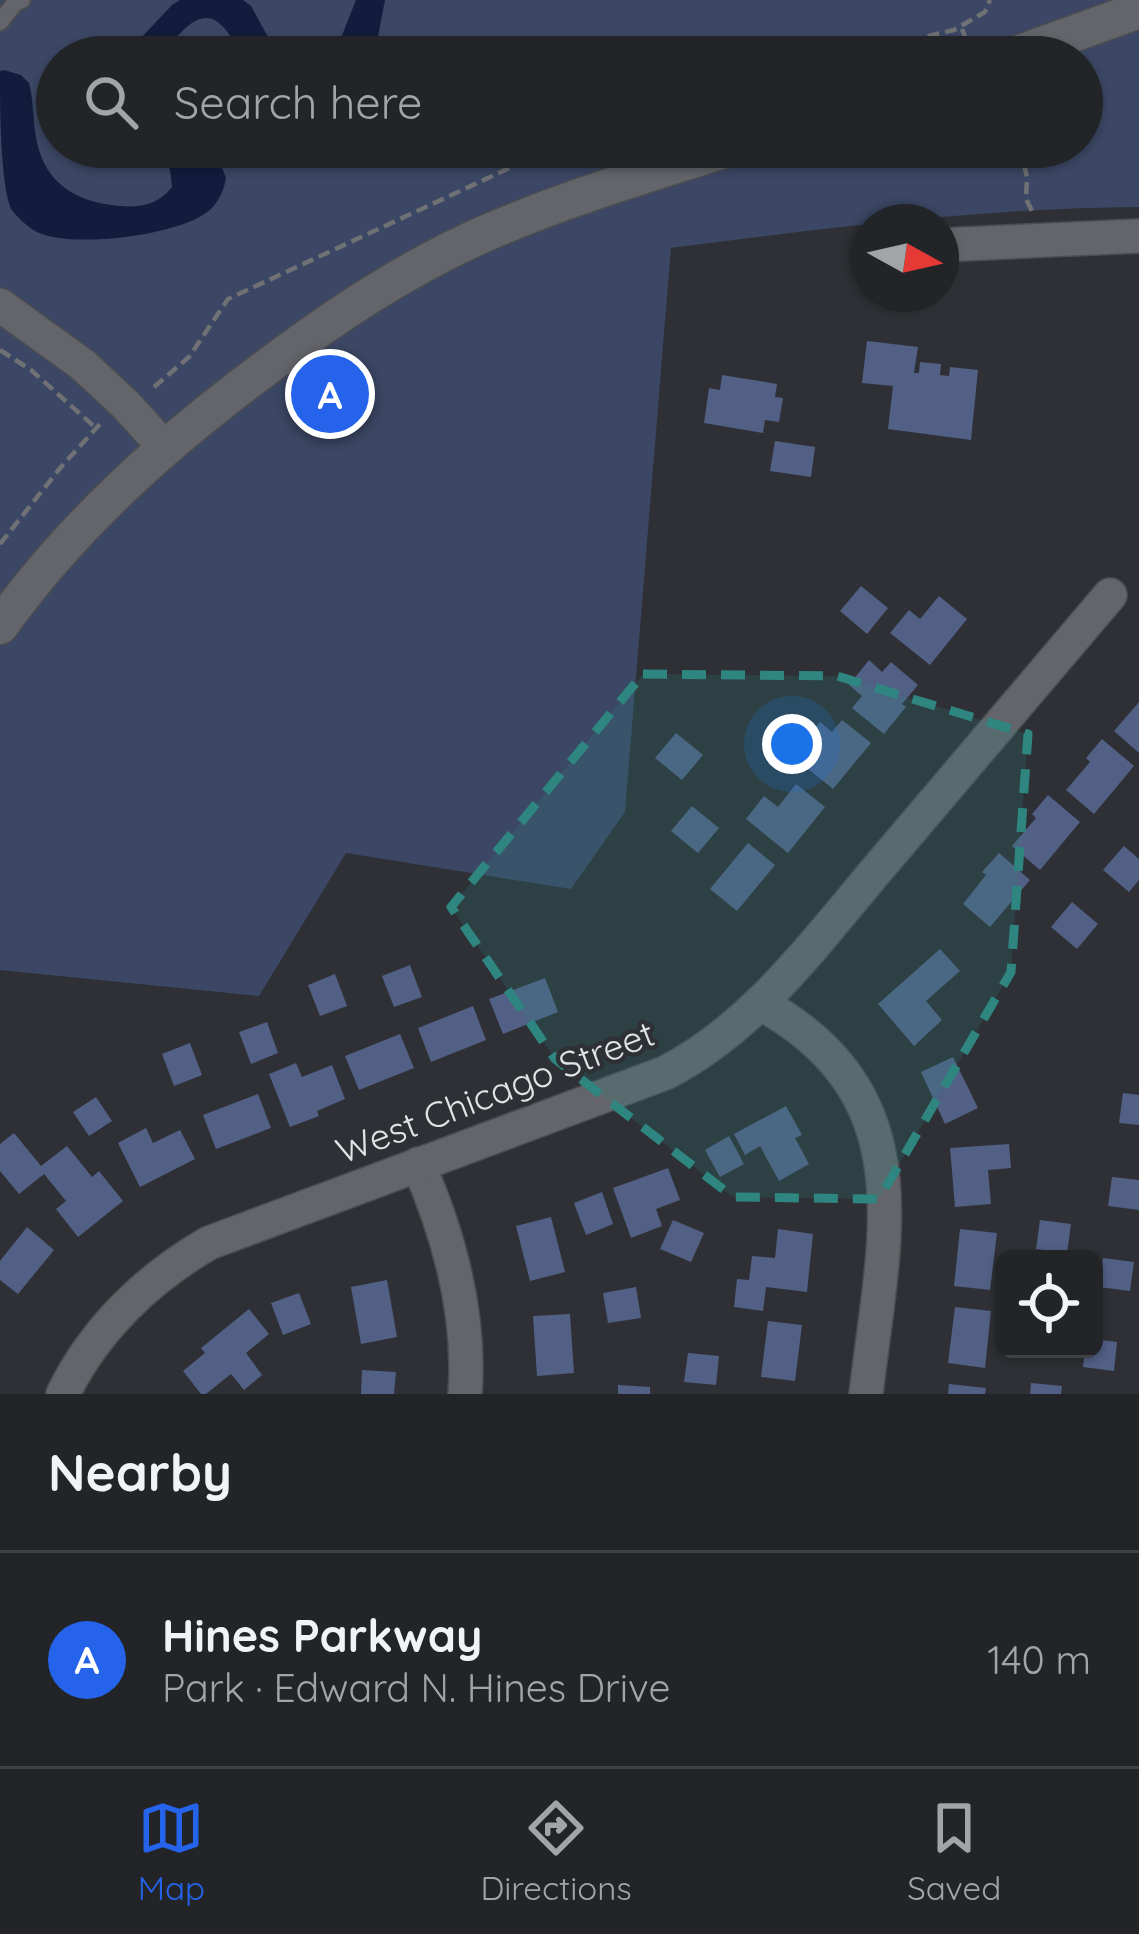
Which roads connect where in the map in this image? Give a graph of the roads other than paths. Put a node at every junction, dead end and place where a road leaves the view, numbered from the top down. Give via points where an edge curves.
1 (22, 0) edge
2 (1139, 10) edge
3 (0, 22) edge
4 (1067, 36) edge
5 (669, 168) edge
6 (1139, 236) edge
7 (959, 244) edge
8 (0, 305) edge
9 (164, 447) junction
10 (1110, 595) dead end
11 (0, 626) edge
12 (760, 1003) junction
13 (418, 1165) junction
14 (63, 1394) edge
15 (465, 1394) edge
16 (866, 1394) edge

1 - 3 lane
2 - 4 street
5 - 9 street via 482,235 399,277
6 - 7 street
8 - 9 street via 82,365
9 - 11 street
10 - 12 street, West Chicago Street
12 - 13 street, West Chicago Street via 717,1042 664,1073
12 - 16 street via 831,1056 877,1137 885,1222
13 - 14 street, West Chicago Street via 184,1257 117,1316
13 - 15 street via 455,1268

